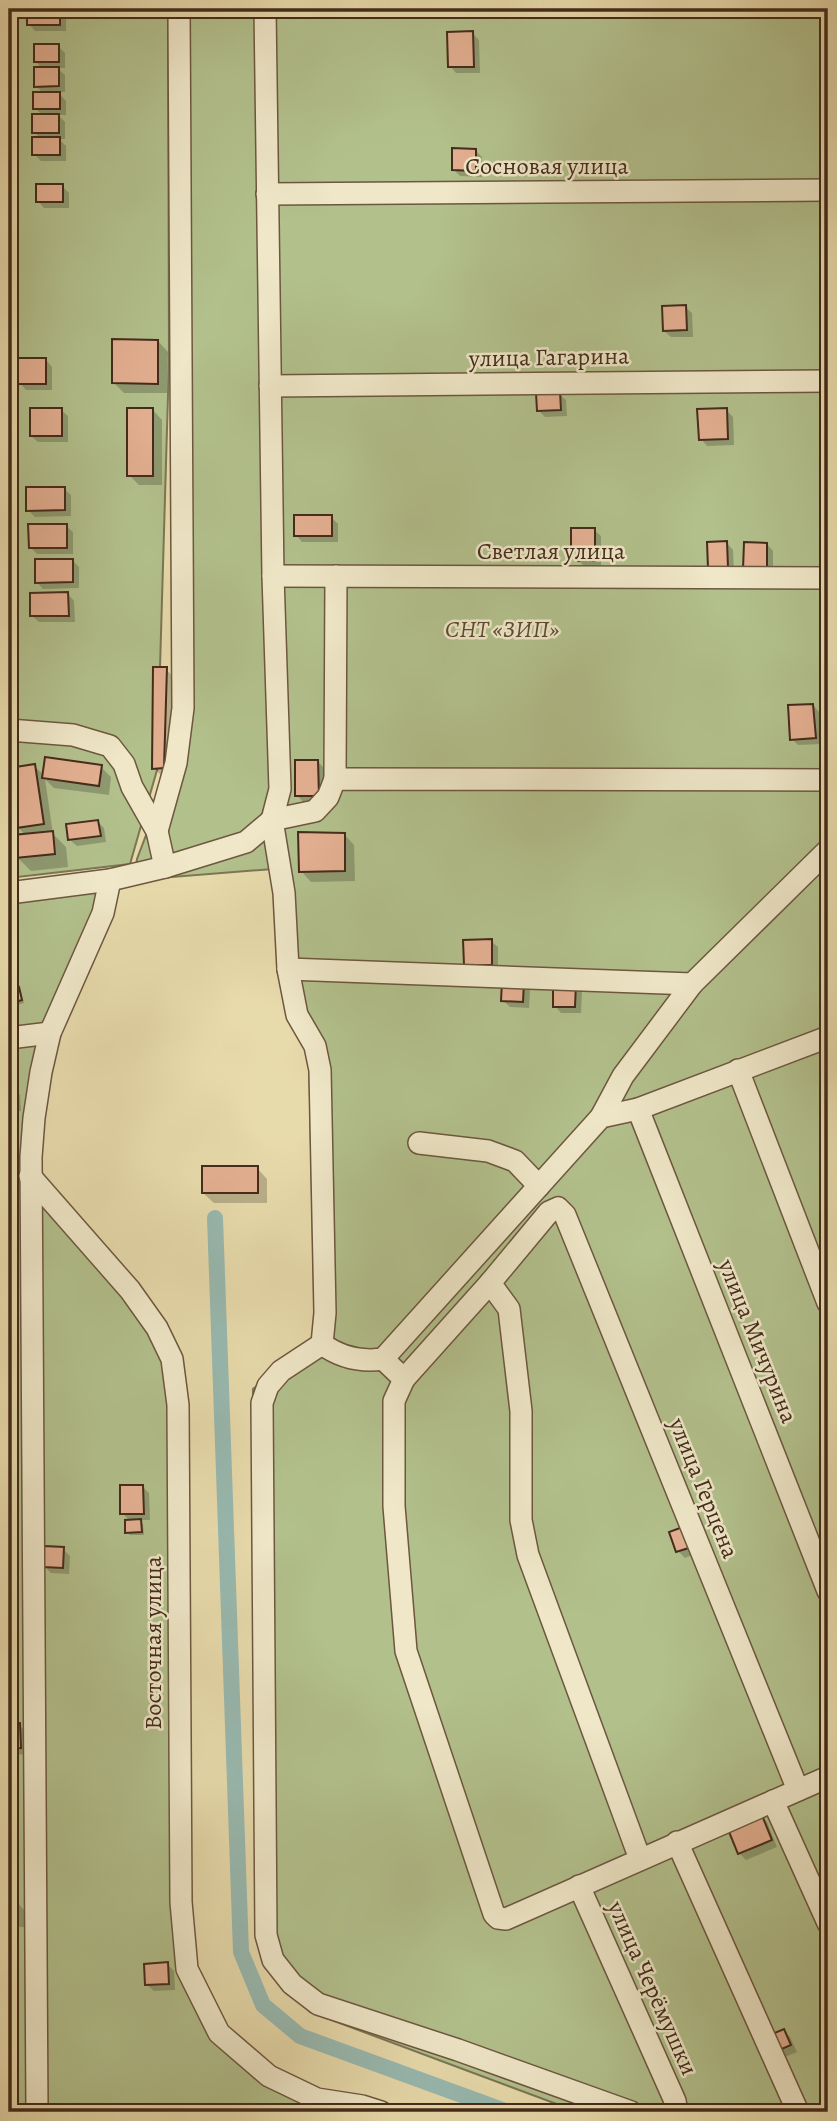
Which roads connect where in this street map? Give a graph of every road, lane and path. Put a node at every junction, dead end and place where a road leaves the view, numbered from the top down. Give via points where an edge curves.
1 (179, 9) edge
2 (265, 9) edge
3 (828, 190) edge
4 (267, 194) junction
5 (828, 381) edge
6 (270, 386) junction
7 (273, 576) junction
8 (336, 576) junction
9 (828, 578) edge
10 (9, 730) edge
11 (335, 779) junction
12 (828, 780) edge
13 (272, 820) junction
14 (157, 831) junction
15 (828, 850) edge
16 (165, 867) junction
17 (110, 880) junction
18 (9, 893) edge
19 (288, 969) junction
20 (692, 984) junction
21 (50, 1032) junction
22 (9, 1038) edge
23 (828, 1039) edge
24 (738, 1070) junction
25 (638, 1109) junction
26 (601, 1117) junction
27 (419, 1143) dead end
28 (30, 1176) junction
29 (540, 1186) junction
30 (490, 1283) junction
31 (828, 1303) edge
32 (323, 1344) junction
33 (383, 1359) junction
34 (404, 1378) junction
35 (828, 1591) edge
36 (828, 1777) edge
37 (798, 1790) junction
38 (773, 1801) junction
39 (677, 1842) junction
40 (640, 1859) junction
41 (579, 1886) junction
42 (828, 1923) edge
43 (317, 2106) edge
44 (368, 2110) edge
45 (37, 2112) edge
46 (631, 2112) edge
47 (677, 2112) edge
48 (798, 2112) edge

1 - 14 street via 183,708 176,763
2 - 4 street
3 - 4 street, Сосновая улица
4 - 6 street
5 - 6 street, улица Гагарина
6 - 7 street
7 - 8 street, Светлая улица
7 - 13 street via 280,789
8 - 9 street, Светлая улица
8 - 11 street
10 - 14 street via 73,735 110,746 124,764
11 - 12 street
11 - 13 street via 328,797 315,811
13 - 16 street via 246,842
13 - 19 street via 284,893
14 - 16 street
15 - 20 street
16 - 17 street
17 - 18 street
17 - 21 street via 103,913
19 - 20 street
19 - 32 street via 297,1016 315,1046 320,1070
20 - 26 street via 623,1076
21 - 22 street
21 - 28 street via 34,1118
23 - 24 street
24 - 25 street
24 - 31 street
25 - 26 street
25 - 35 street, улица Мичурина
26 - 29 street
27 - 29 street via 488,1151 515,1161
28 - 43 street, Восточная улица via 130,1290 172,1359 177,1405 181,1902 187,1969 219,2032 269,2077
28 - 45 street
29 - 33 street
30 - 34 street
30 - 37 street, улица Герцена via 549,1212 558,1208 565,1215
30 - 40 street via 509,1310 521,1411 521,1520 528,1555
32 - 33 street via 335,1354 366,1362
32 - 46 street via 281,1371 268,1386 262,1403 264,1908 273,1960 292,1984 318,2004
33 - 34 street
34 - 41 street via 394,1401 394,1506 406,1651 494,1914 506,1919
36 - 37 street
37 - 38 street
38 - 39 street
38 - 42 street
39 - 40 street
39 - 48 street
40 - 41 street
41 - 47 street, улица Черёмушки
43 - 44 street, Восточная улица

